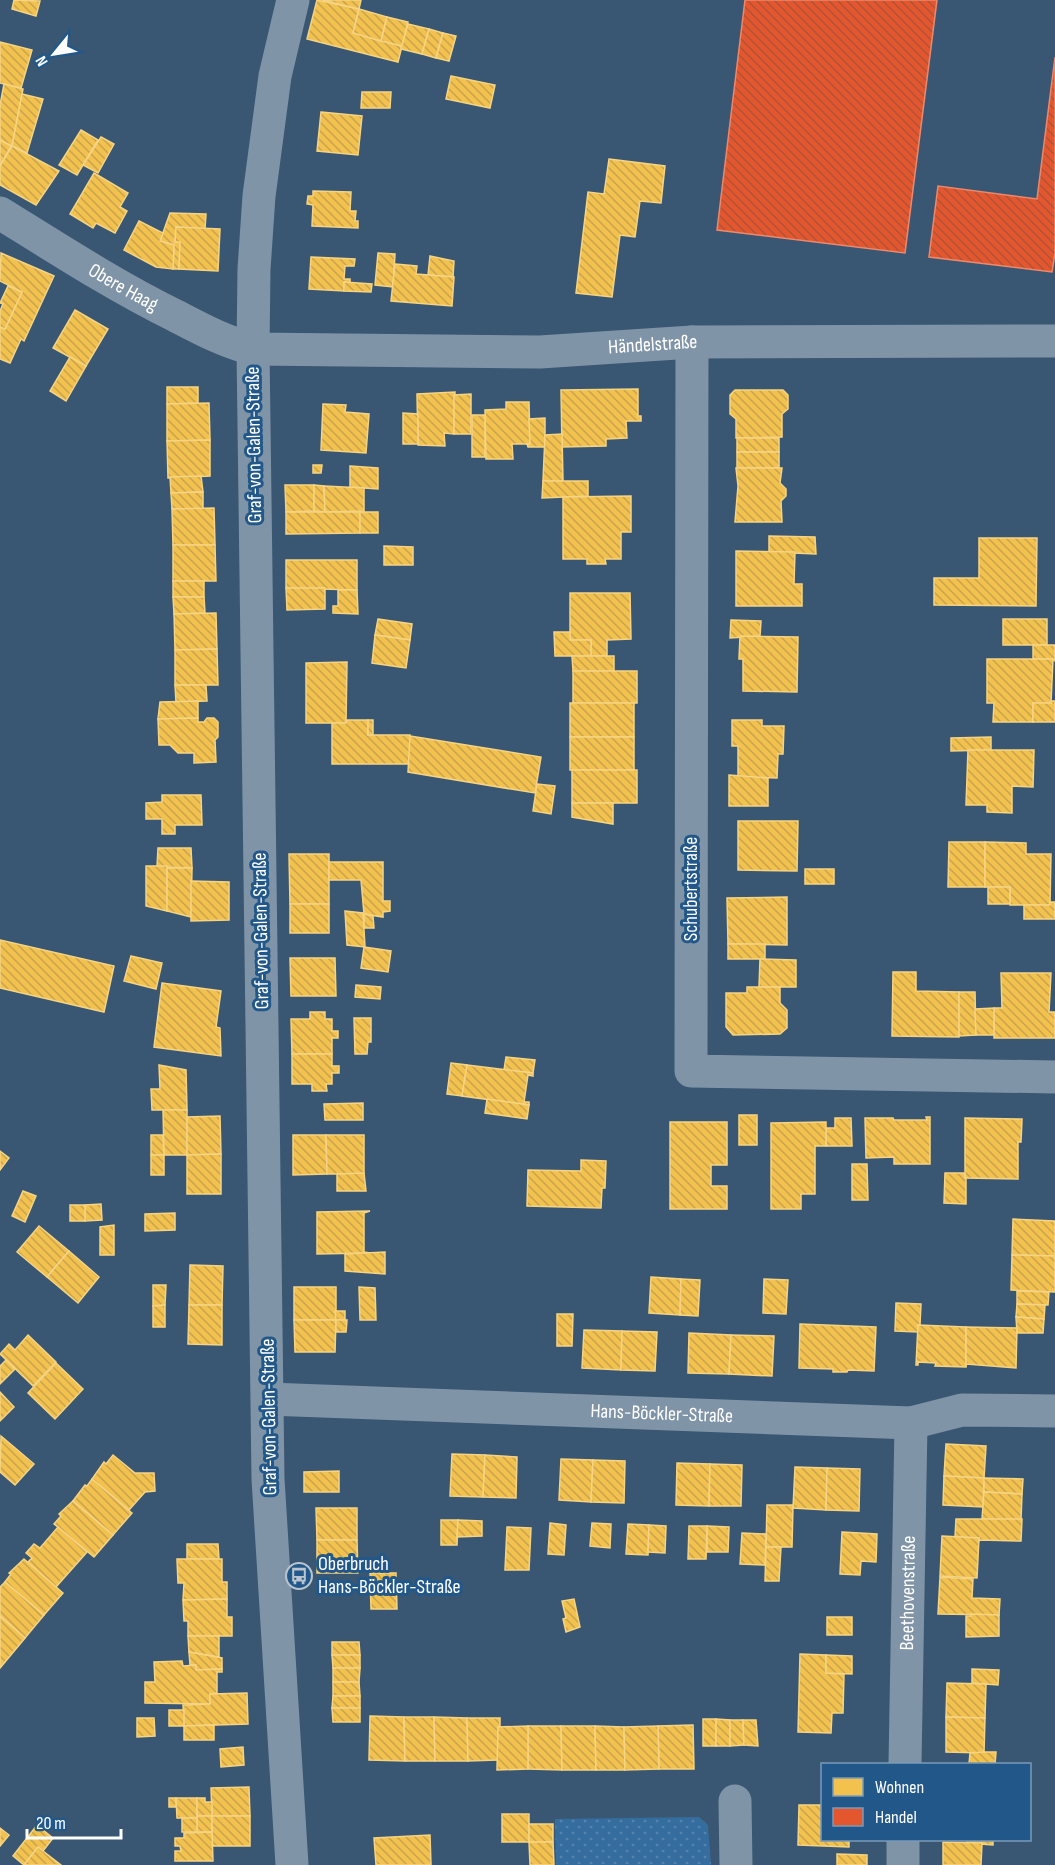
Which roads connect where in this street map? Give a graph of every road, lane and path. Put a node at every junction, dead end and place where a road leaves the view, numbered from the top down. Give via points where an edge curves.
1 (293, 0) edge
2 (0, 213) edge
3 (1055, 340) edge
4 (692, 342) junction
5 (253, 349) junction
6 (1055, 1077) edge
7 (268, 1399) junction
8 (1055, 1411) edge
9 (911, 1423) junction
10 (905, 1763) edge
11 (735, 1801) dead end
12 (903, 1841) edge
13 (291, 1865) edge
14 (736, 1865) edge
15 (903, 1865) edge

1 - 5 street, Graf-von-Galen-Straße via 275,76 259,195
2 - 5 street, Obere Haag via 125,290 213,335
3 - 4 street, Händelstraße
4 - 5 street, Händelstraße via 540,352
4 - 6 street, Schubertstraße via 691,1071
5 - 7 street, Graf-von-Galen-Straße
7 - 9 street, Hans-Böckler-Straße
7 - 13 street, Graf-von-Galen-Straße via 268,1479
8 - 9 street, Hans-Böckler-Straße via 962,1410
9 - 10 street, Beethovenstraße
11 - 14 street
12 - 15 street

